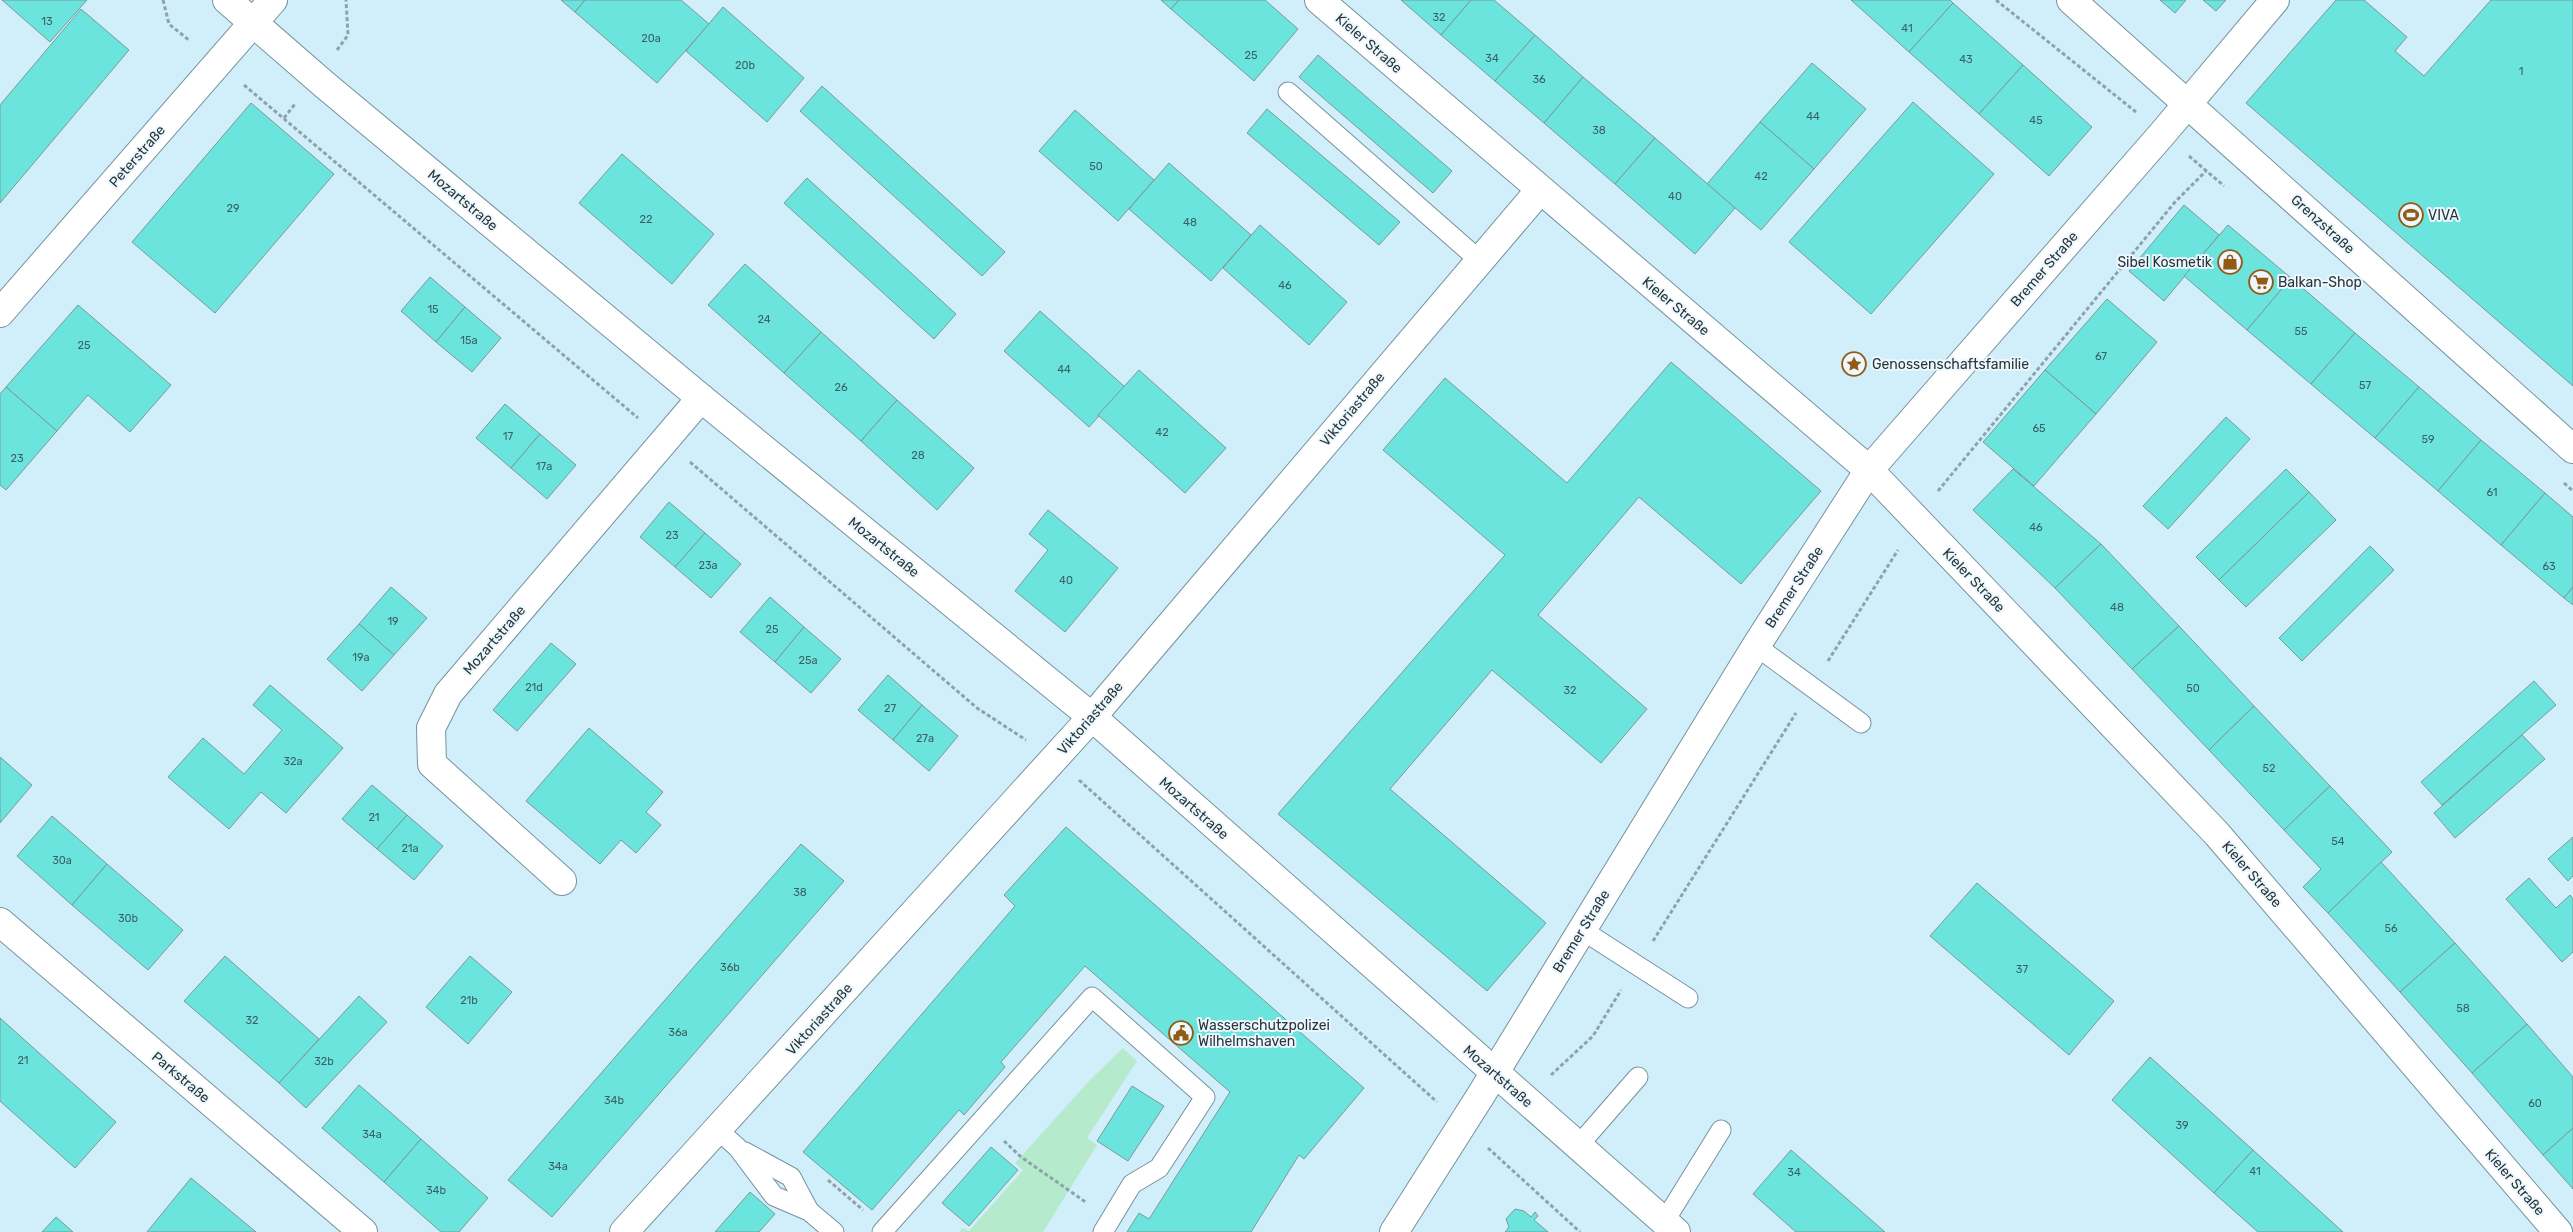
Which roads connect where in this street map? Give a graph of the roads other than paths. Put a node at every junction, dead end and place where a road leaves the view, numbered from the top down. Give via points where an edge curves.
1 (226, 0) edge
2 (273, 0) edge
3 (1319, 0) edge
4 (2071, 0) edge
5 (2275, 0) edge
6 (254, 23) junction
7 (1288, 92) dead end
8 (2189, 103) junction
9 (1540, 190) junction
10 (1479, 260) junction
11 (0, 312) edge
12 (701, 398) junction
13 (2573, 449) edge
14 (1869, 470) junction
15 (1756, 646) junction
16 (1092, 717) junction
17 (1861, 724) dead end
18 (562, 881) dead end
19 (0, 922) edge
20 (1582, 930) junction
21 (1688, 998) dead end
22 (1494, 1073) junction
23 (1638, 1077) dead end
24 (718, 1130) junction
25 (1721, 1130) dead end
26 (1578, 1146) junction
27 (1106, 1226) edge
28 (1670, 1227) edge
29 (363, 1232) edge
30 (624, 1232) edge
31 (834, 1232) edge
32 (882, 1232) edge
33 (1394, 1232) edge
34 (2558, 1232) edge

1 - 6 street, Mozartstraße
2 - 6 street, Peterstraße
3 - 9 street, Kieler Straße
4 - 8 street, Grenzstraße
5 - 8 street, Bremer Straße
6 - 11 street, Peterstraße
6 - 12 street, Mozartstraße
7 - 10 lane
8 - 13 street, Grenzstraße
8 - 14 street, Bremer Straße
9 - 10 street, Viktoriastraße
9 - 14 street, Kieler Straße
10 - 16 street, Viktoriastraße
12 - 16 street, Mozartstraße
12 - 18 street, Mozartstraße via 448,694 431,728 432,764
14 - 15 street, Bremer Straße
14 - 34 street, Kieler Straße via 2217,834
15 - 17 lane
15 - 20 street, Bremer Straße
16 - 22 street, Mozartstraße
16 - 24 street, Viktoriastraße
19 - 29 street, Parkstraße
20 - 21 lane
20 - 22 street, Bremer Straße
22 - 26 street, Mozartstraße
22 - 33 street, Bremer Straße
23 - 26 lane
24 - 30 street, Viktoriastraße
24 - 31 lane via 738,1148 791,1177 809,1212
25 - 28 lane
26 - 28 street, Mozartstraße
27 - 32 lane via 1132,1184 1160,1168 1205,1097 1092,997

